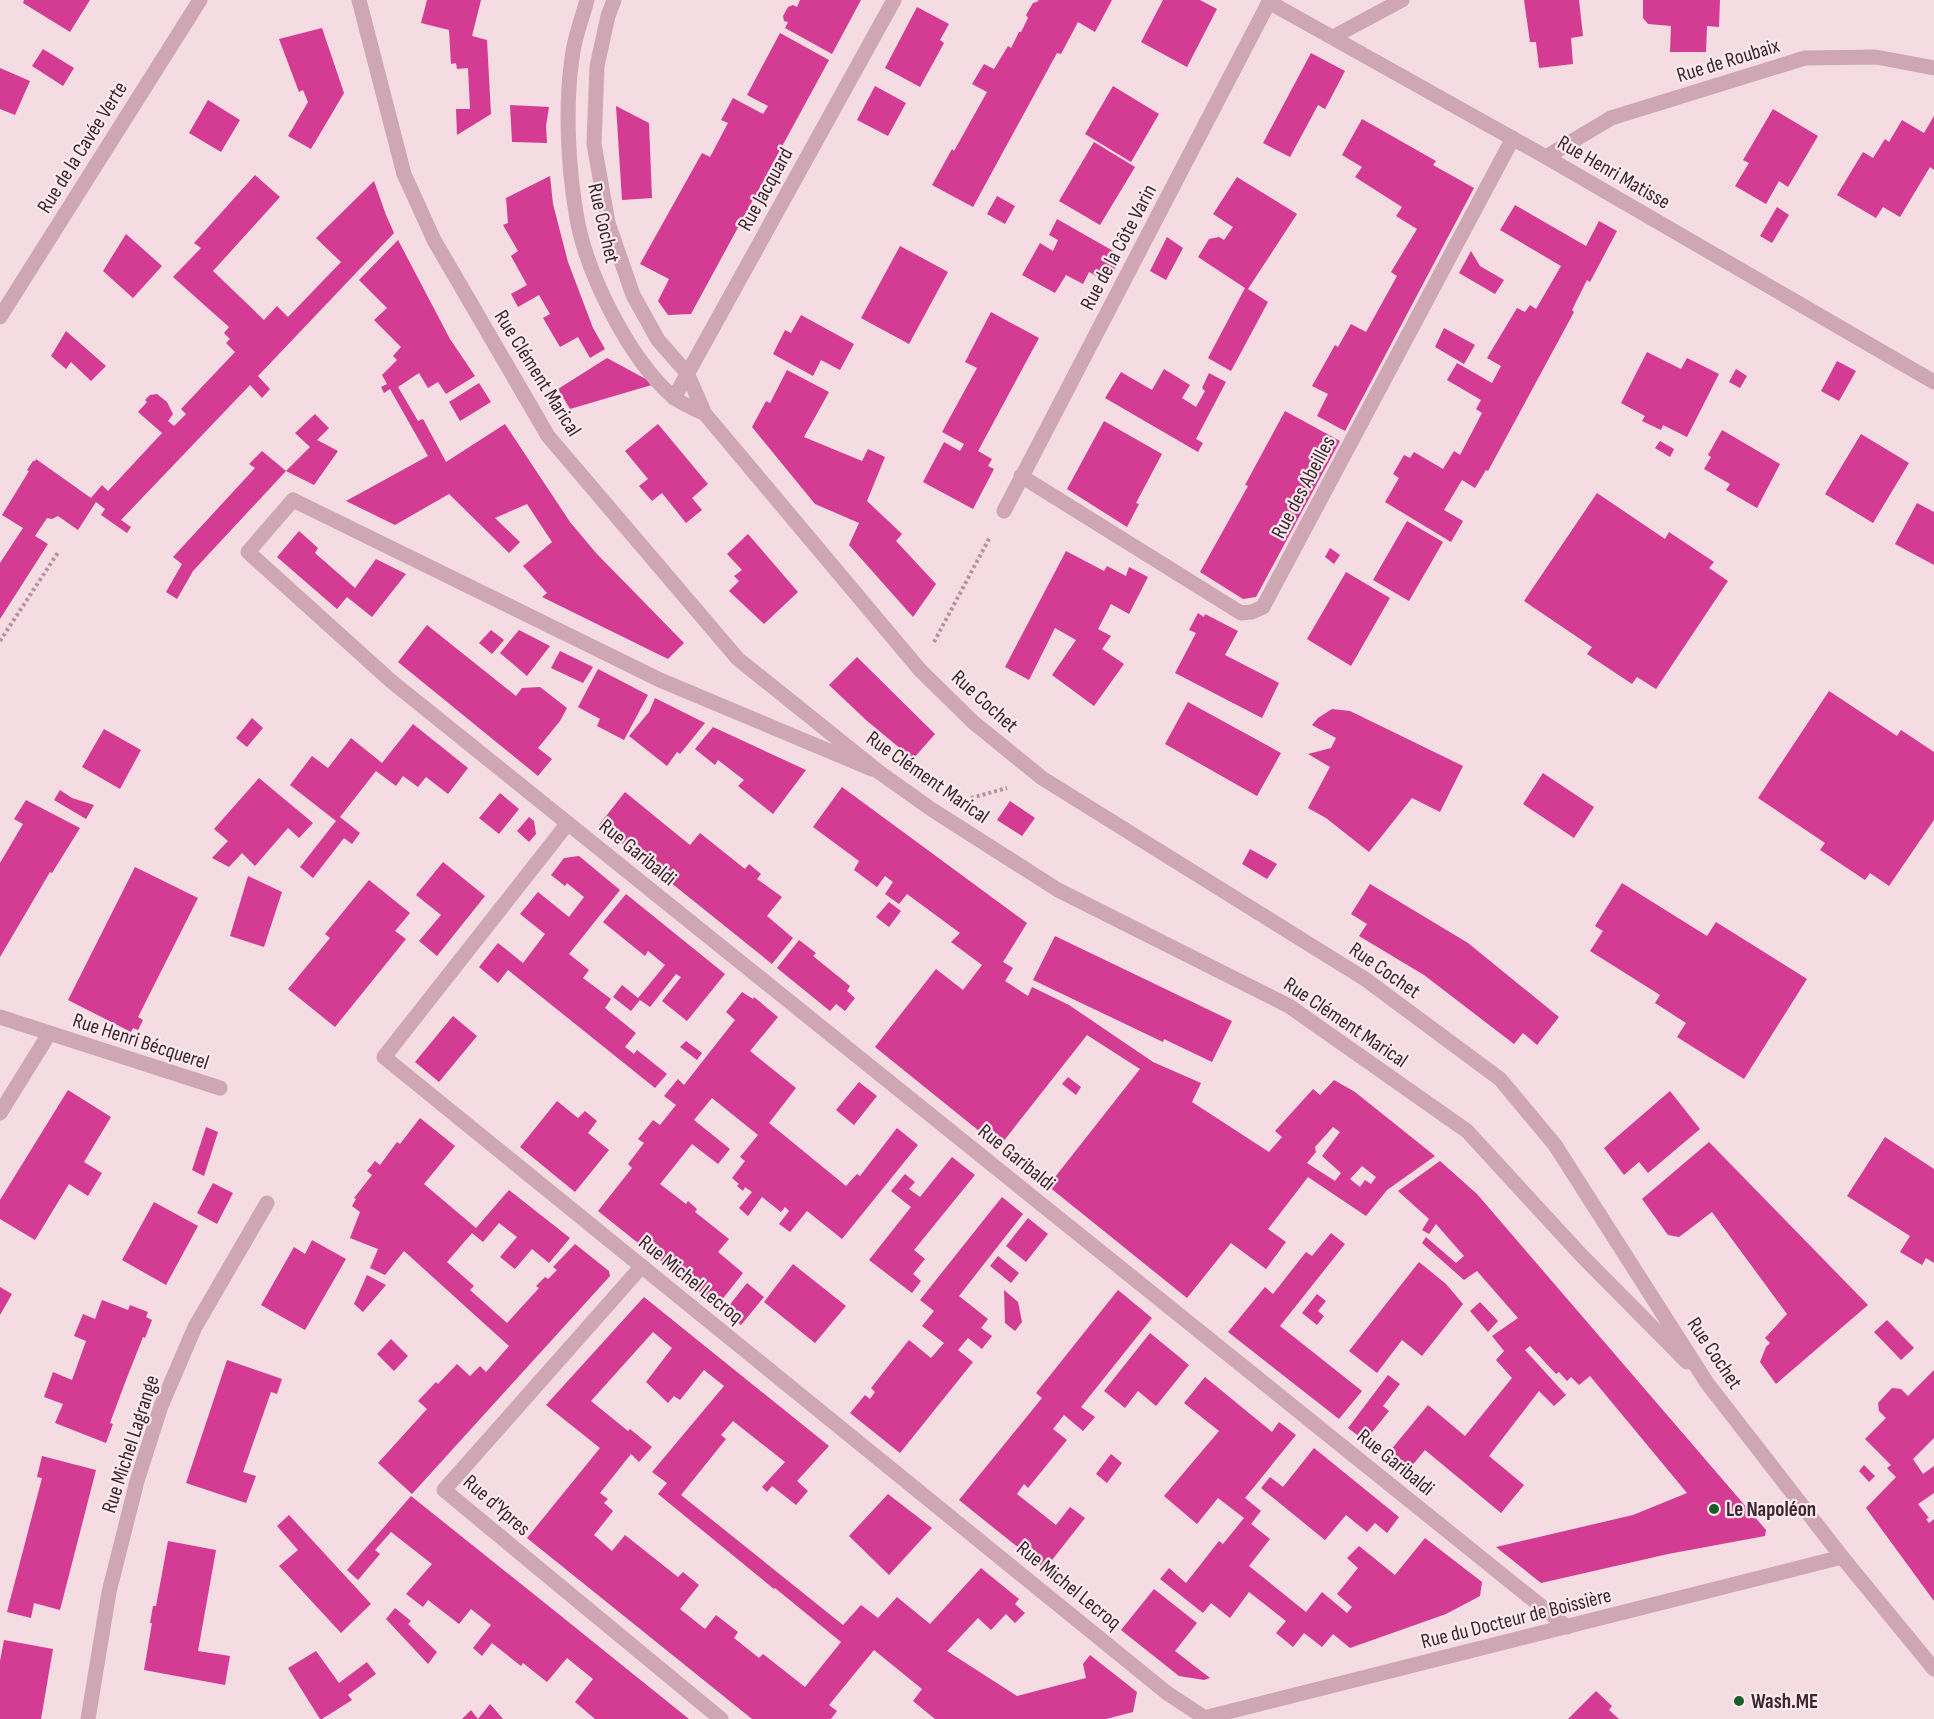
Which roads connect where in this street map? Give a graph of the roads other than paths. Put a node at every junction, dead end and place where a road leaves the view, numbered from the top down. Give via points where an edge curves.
1 (200, 0) edge
2 (359, 0) edge
3 (587, 0) edge
4 (614, 0) edge
5 (894, 0) edge
6 (1402, 0) edge
7 (1269, 2) joint
8 (1333, 37) junction
9 (1934, 68) edge
10 (1513, 138) junction
11 (1546, 157) junction
12 (0, 317) edge
13 (687, 373) junction
14 (1934, 382) edge
15 (674, 398) junction
16 (705, 414) junction
17 (1021, 476) junction
18 (1004, 511) dead end
19 (879, 772) junction
20 (568, 823) junction
21 (0, 1017) edge
22 (49, 1034) junction
23 (220, 1088) dead end
24 (0, 1113) edge
25 (267, 1203) dead end
26 (642, 1266) junction
27 (1707, 1383) junction
28 (1842, 1557) junction
29 (1567, 1626) junction
30 (1934, 1669) edge
31 (1203, 1718) edge
32 (88, 1719) edge
33 (720, 1719) edge

1 - 12 street, Rue de la Cavée Verte
2 - 19 street, Rue Clément Marical via 404,174 434,240 548,436 738,659
3 - 15 street, Rue Cochet via 572,57 568,141 576,214 592,271 621,331 645,367
4 - 13 street, Rue Cochet via 597,66 594,144 608,223 633,296 658,340
5 - 13 street, Rue Jacquard
6 - 8 street
7 - 8 street, Rue Henri Matisse
7 - 17 street, Rue de la Côte Varin
8 - 10 street, Rue Henri Matisse
9 - 11 street, Rue de Roubaix via 1876,57 1805,58 1611,118
10 - 11 street, Rue Henri Matisse
10 - 17 street, Rue des Abeilles via 1263,607 1241,613
11 - 14 street, Rue Henri Matisse
13 - 15 street, Rue Jacquard
13 - 16 street, Rue Cochet
15 - 16 street, Rue Cochet
16 - 27 street, Rue Cochet via 920,670 973,722 1042,778 1365,979 1500,1079 1555,1145
17 - 18 street, Rue de la Côte Varin
19 - 20 street, Rue Garibaldi via 660,680 293,500 248,552 391,681
19 - 27 street, Rue Clément Marical via 1058,890 1289,1005 1467,1131
20 - 26 street, Rue Michel Lecroq via 384,1058
20 - 29 street, Rue Garibaldi
21 - 22 street, Rue Henri Bécquerel
22 - 23 street, Rue Henri Bécquerel
22 - 24 street, Rue Henri Bécquerel
25 - 32 street, Rue Michel Lagrange via 195,1327 161,1406 109,1592
26 - 31 street, Rue Michel Lecroq via 1167,1693
26 - 33 street, Rue d'Ypres via 444,1490
27 - 28 street, Rue Cochet
28 - 29 street, Rue du Docteur de Boissière
28 - 30 street, Rue Cochet
29 - 31 street, Rue du Docteur de Boissière

